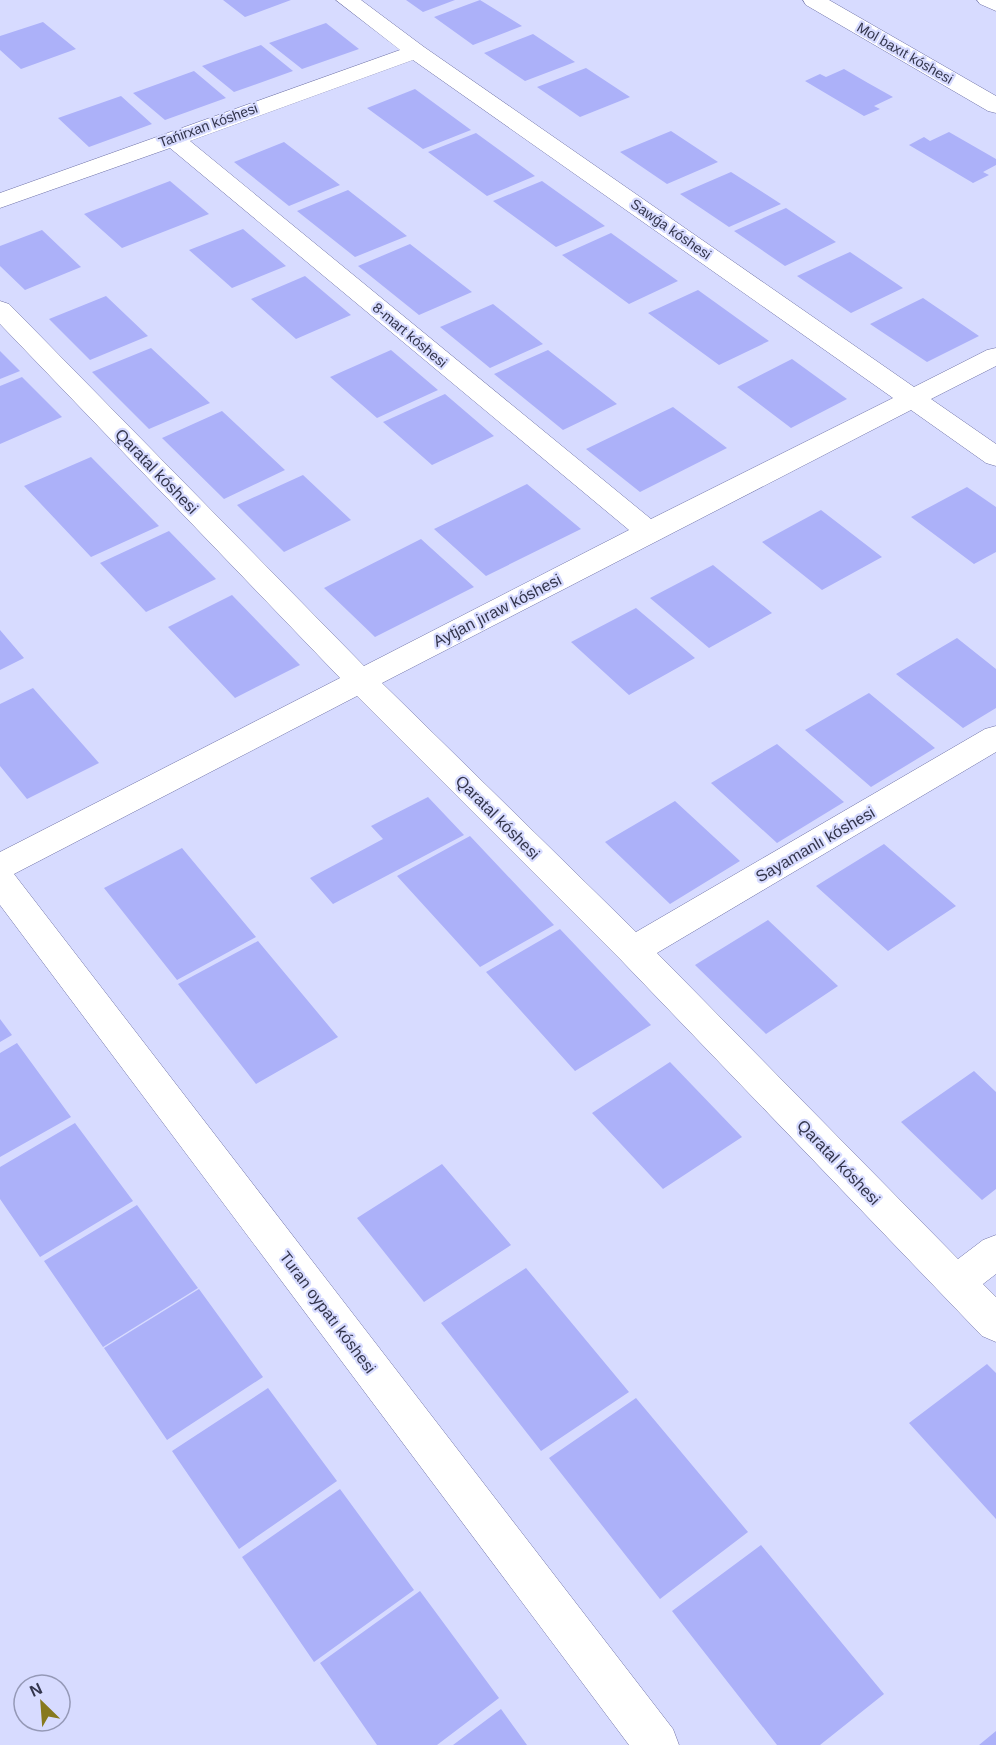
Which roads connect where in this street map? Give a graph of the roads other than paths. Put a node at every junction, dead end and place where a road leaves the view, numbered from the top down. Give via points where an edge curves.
1 (347, 0) edge
2 (814, 0) edge
3 (987, 0) edge
4 (996, 5) edge
5 (416, 52) junction
6 (996, 105) edge
7 (172, 138) junction
8 (0, 201) edge
9 (0, 309) edge
10 (996, 356) edge
11 (914, 398) junction
12 (996, 457) edge
13 (649, 532) junction
14 (361, 681) junction
15 (996, 737) edge
16 (0, 867) edge
17 (0, 880) edge
18 (633, 950) junction
19 (996, 1252) edge
20 (956, 1282) junction
21 (996, 1324) edge
22 (657, 1745) edge

1 - 5 street, Sawǵa kóshesi
2 - 6 street, Mol baxıt kóshesi
3 - 4 street
5 - 7 street, Tańirxan kóshesi
5 - 11 street, Sawǵa kóshesi
7 - 8 street, Tańirxan kóshesi
7 - 13 street, 8-mart kóshesi
9 - 14 street, Qaratal kóshesi
10 - 11 street, Aytjan jıraw kóshesi
11 - 12 street, Sawǵa kóshesi
11 - 13 street, Aytjan jıraw kóshesi
13 - 14 street, Aytjan jıraw kóshesi
14 - 16 street, Aytjan jıraw kóshesi
14 - 18 street, Qaratal kóshesi
15 - 18 street, Sayamanlı kóshesi
17 - 22 street, Turan oypatı kóshesi
18 - 20 street, Qaratal kóshesi
19 - 20 street
20 - 21 street, Qaratal kóshesi

